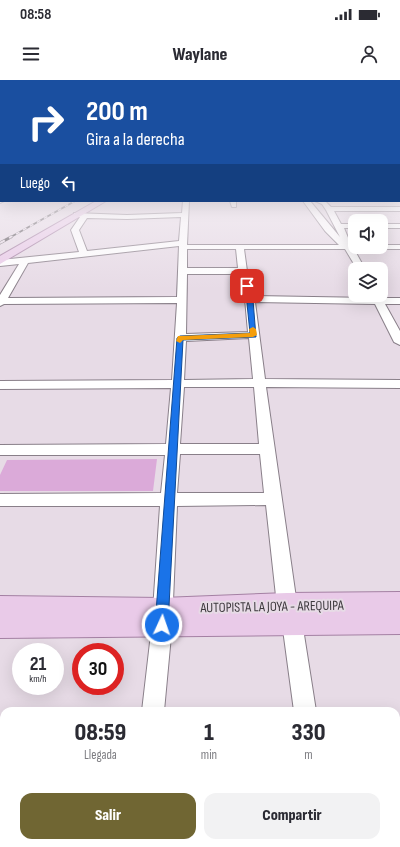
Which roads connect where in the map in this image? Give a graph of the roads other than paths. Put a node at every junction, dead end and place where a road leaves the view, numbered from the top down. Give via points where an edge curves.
1 (61, 218) edge
2 (78, 218) edge
3 (80, 218) edge
4 (186, 218) edge
5 (320, 218) edge
6 (334, 218) edge
7 (339, 226) junction
8 (348, 226) edge
9 (388, 226) edge
10 (400, 226) edge
11 (348, 242) edge
12 (183, 245) junction
13 (348, 245) edge
14 (240, 247) junction
15 (348, 247) edge
16 (388, 247) edge
17 (400, 247) edge
18 (0, 253) edge
19 (84, 253) junction
20 (25, 260) junction
21 (0, 262) edge
22 (183, 271) junction
23 (243, 272) junction
24 (348, 298) edge
25 (388, 299) edge
26 (182, 300) junction
27 (250, 300) junction
28 (0, 301) edge
29 (400, 301) edge
30 (380, 302) edge
31 (253, 335) junction
32 (180, 338) junction
33 (400, 342) edge
34 (178, 383) junction
35 (261, 383) junction
36 (400, 384) edge
37 (0, 385) edge
38 (173, 449) junction
39 (268, 449) junction
40 (0, 450) edge
41 (169, 499) junction
42 (0, 500) edge
43 (273, 500) junction
44 (400, 604) edge
45 (0, 608) edge
46 (290, 614) junction
47 (162, 618) junction
48 (400, 622) edge
49 (0, 626) edge
50 (152, 707) edge
51 (304, 707) edge

1 - 18 main road
2 - 21 main road
3 - 19 street via 75,230
4 - 12 street
5 - 13 street via 332,234
6 - 7 street
7 - 8 street
7 - 11 street
9 - 10 street
12 - 14 street
12 - 19 street
12 - 22 street
14 - 15 street
14 - 23 street
16 - 17 street
19 - 20 street
20 - 21 street
20 - 28 street
22 - 23 street
22 - 26 street
23 - 27 street
24 - 27 street
25 - 29 street
26 - 28 street
26 - 32 street
27 - 31 street
30 - 33 street
31 - 32 street
31 - 35 street
32 - 34 street
34 - 35 street
34 - 37 street
34 - 38 street
35 - 36 street
35 - 39 street
38 - 39 street
38 - 40 street
38 - 41 street
39 - 43 street
41 - 42 street
41 - 43 street
41 - 47 street
43 - 46 street
44 - 46 main road, AUTOPISTA LA JOYA - AREQUIPA
45 - 47 main road, AUTOPISTA LA JOYA - AREQUIPA
46 - 47 main road, AUTOPISTA LA JOYA - AREQUIPA
46 - 48 main road, AUTOPISTA LA JOYA - AREQUIPA
46 - 51 street
47 - 49 main road, AUTOPISTA LA JOYA - AREQUIPA
47 - 50 street

